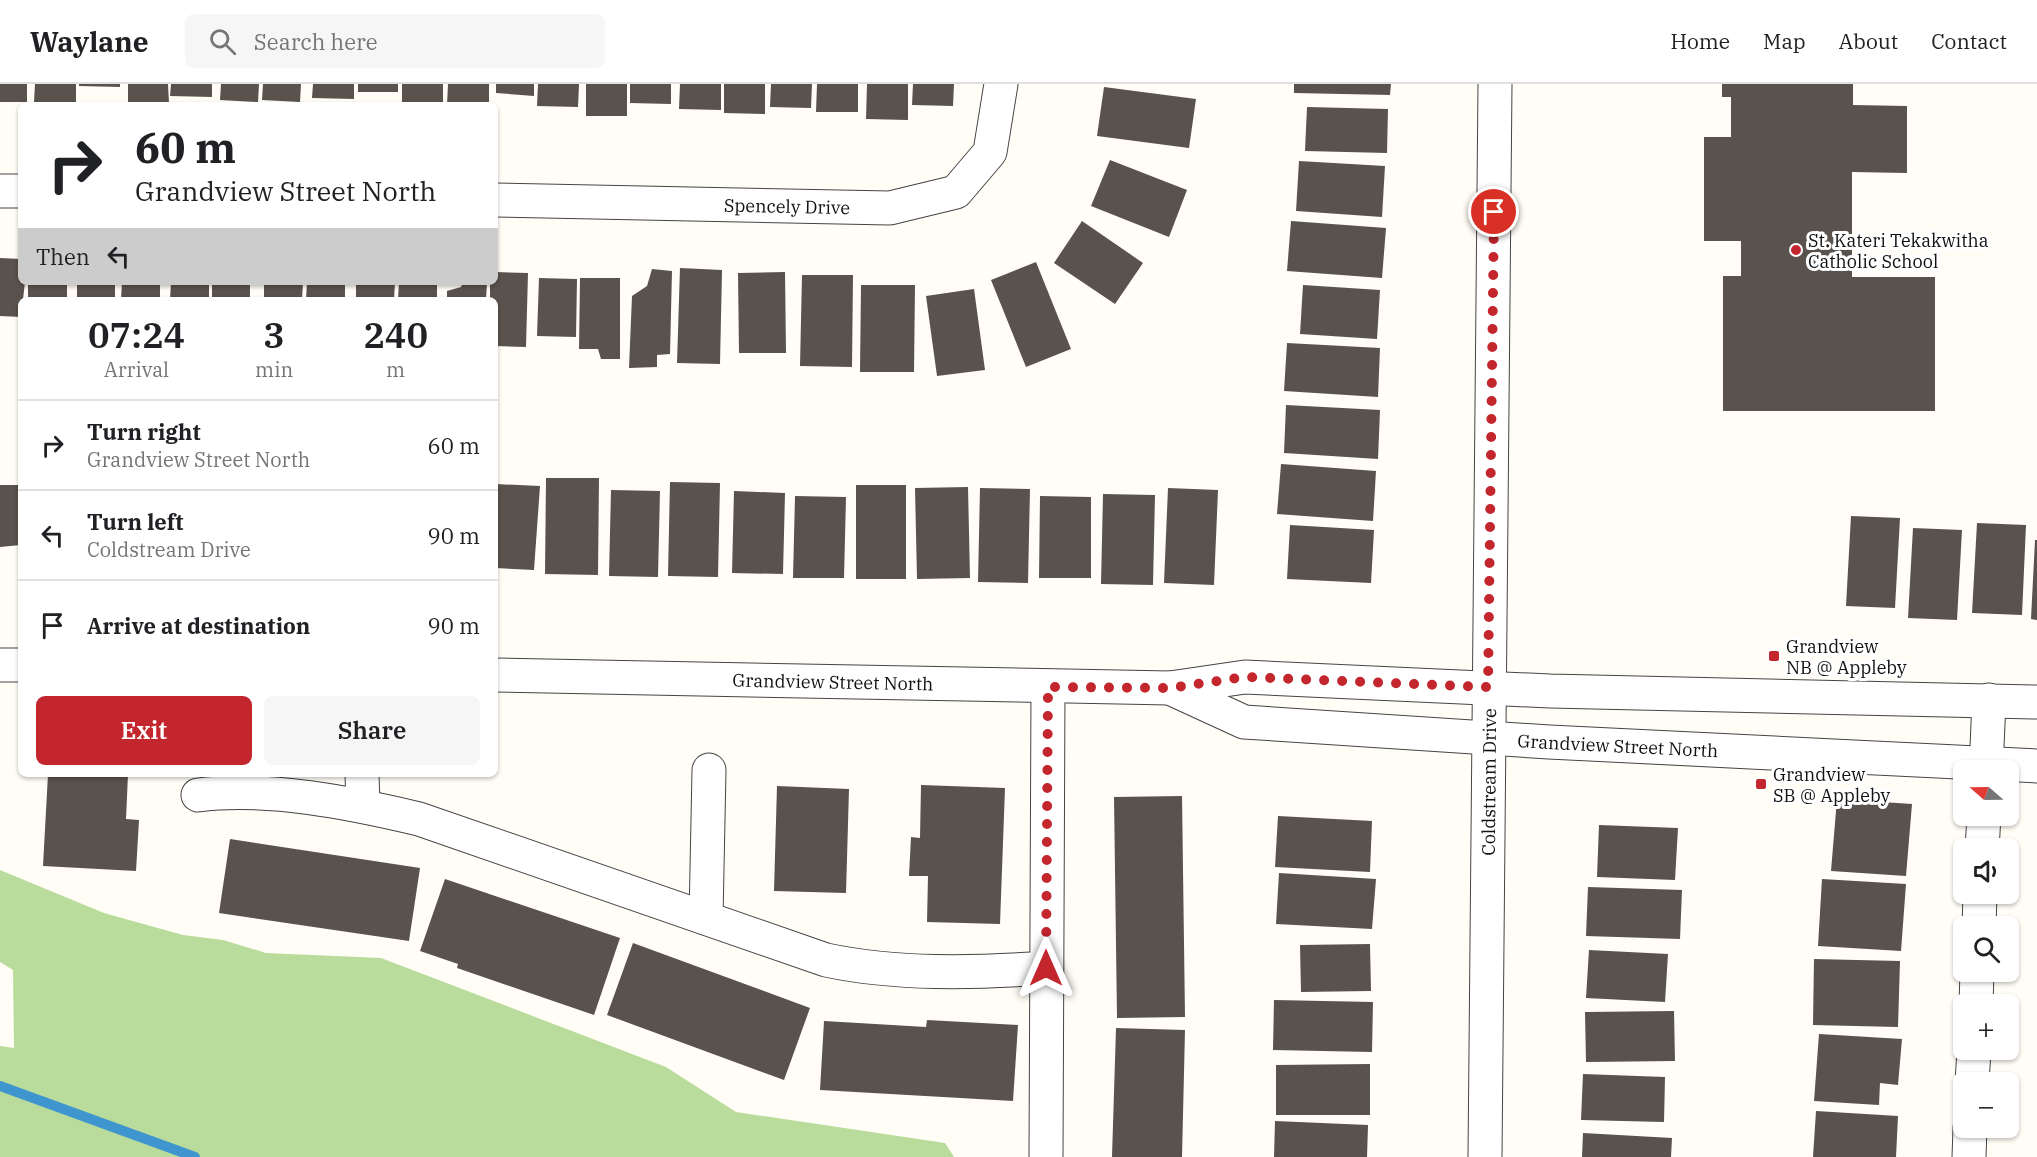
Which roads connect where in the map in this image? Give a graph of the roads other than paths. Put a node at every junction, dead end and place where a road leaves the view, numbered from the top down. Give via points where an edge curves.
1 (1001, 84) edge
2 (1495, 84) edge
3 (0, 191) edge
4 (18, 191) edge
5 (498, 200) edge
6 (0, 665) edge
7 (18, 665) edge
8 (498, 675) edge
9 (1048, 687) junction
10 (1488, 687) junction
11 (1170, 688) junction
12 (1989, 700) junction
13 (2037, 702) edge
14 (1488, 738) junction
15 (1986, 760) edge
16 (1953, 765) edge
17 (2019, 766) edge
18 (2037, 766) edge
19 (709, 770) dead end
20 (363, 777) edge
21 (198, 795) dead end
22 (363, 806) junction
23 (706, 918) junction
24 (1046, 968) junction
25 (1970, 1138) edge
26 (1046, 1157) edge
27 (1485, 1157) edge
28 (1969, 1157) edge

1 - 5 street, Spencely Drive via 990,152 956,192 890,208
2 - 10 street, Coldstream Drive
3 - 4 street
6 - 7 street
8 - 9 street, Grandview Street North
9 - 11 street, Grandview Street North
9 - 24 street
10 - 11 street, Grandview Street North via 1245,677
10 - 12 street, Grandview Street North
10 - 14 street, Coldstream Drive
11 - 14 street, Grandview Street North via 1244,722
12 - 13 street, Grandview Street North
12 - 15 street
14 - 16 street, Grandview Street North
14 - 27 street, Coldstream Drive
17 - 18 street, Grandview Street North
19 - 23 street
20 - 22 street
21 - 22 street via 232,790
22 - 23 street via 419,819
23 - 24 street via 826,960 862,968
24 - 26 street
25 - 28 street

